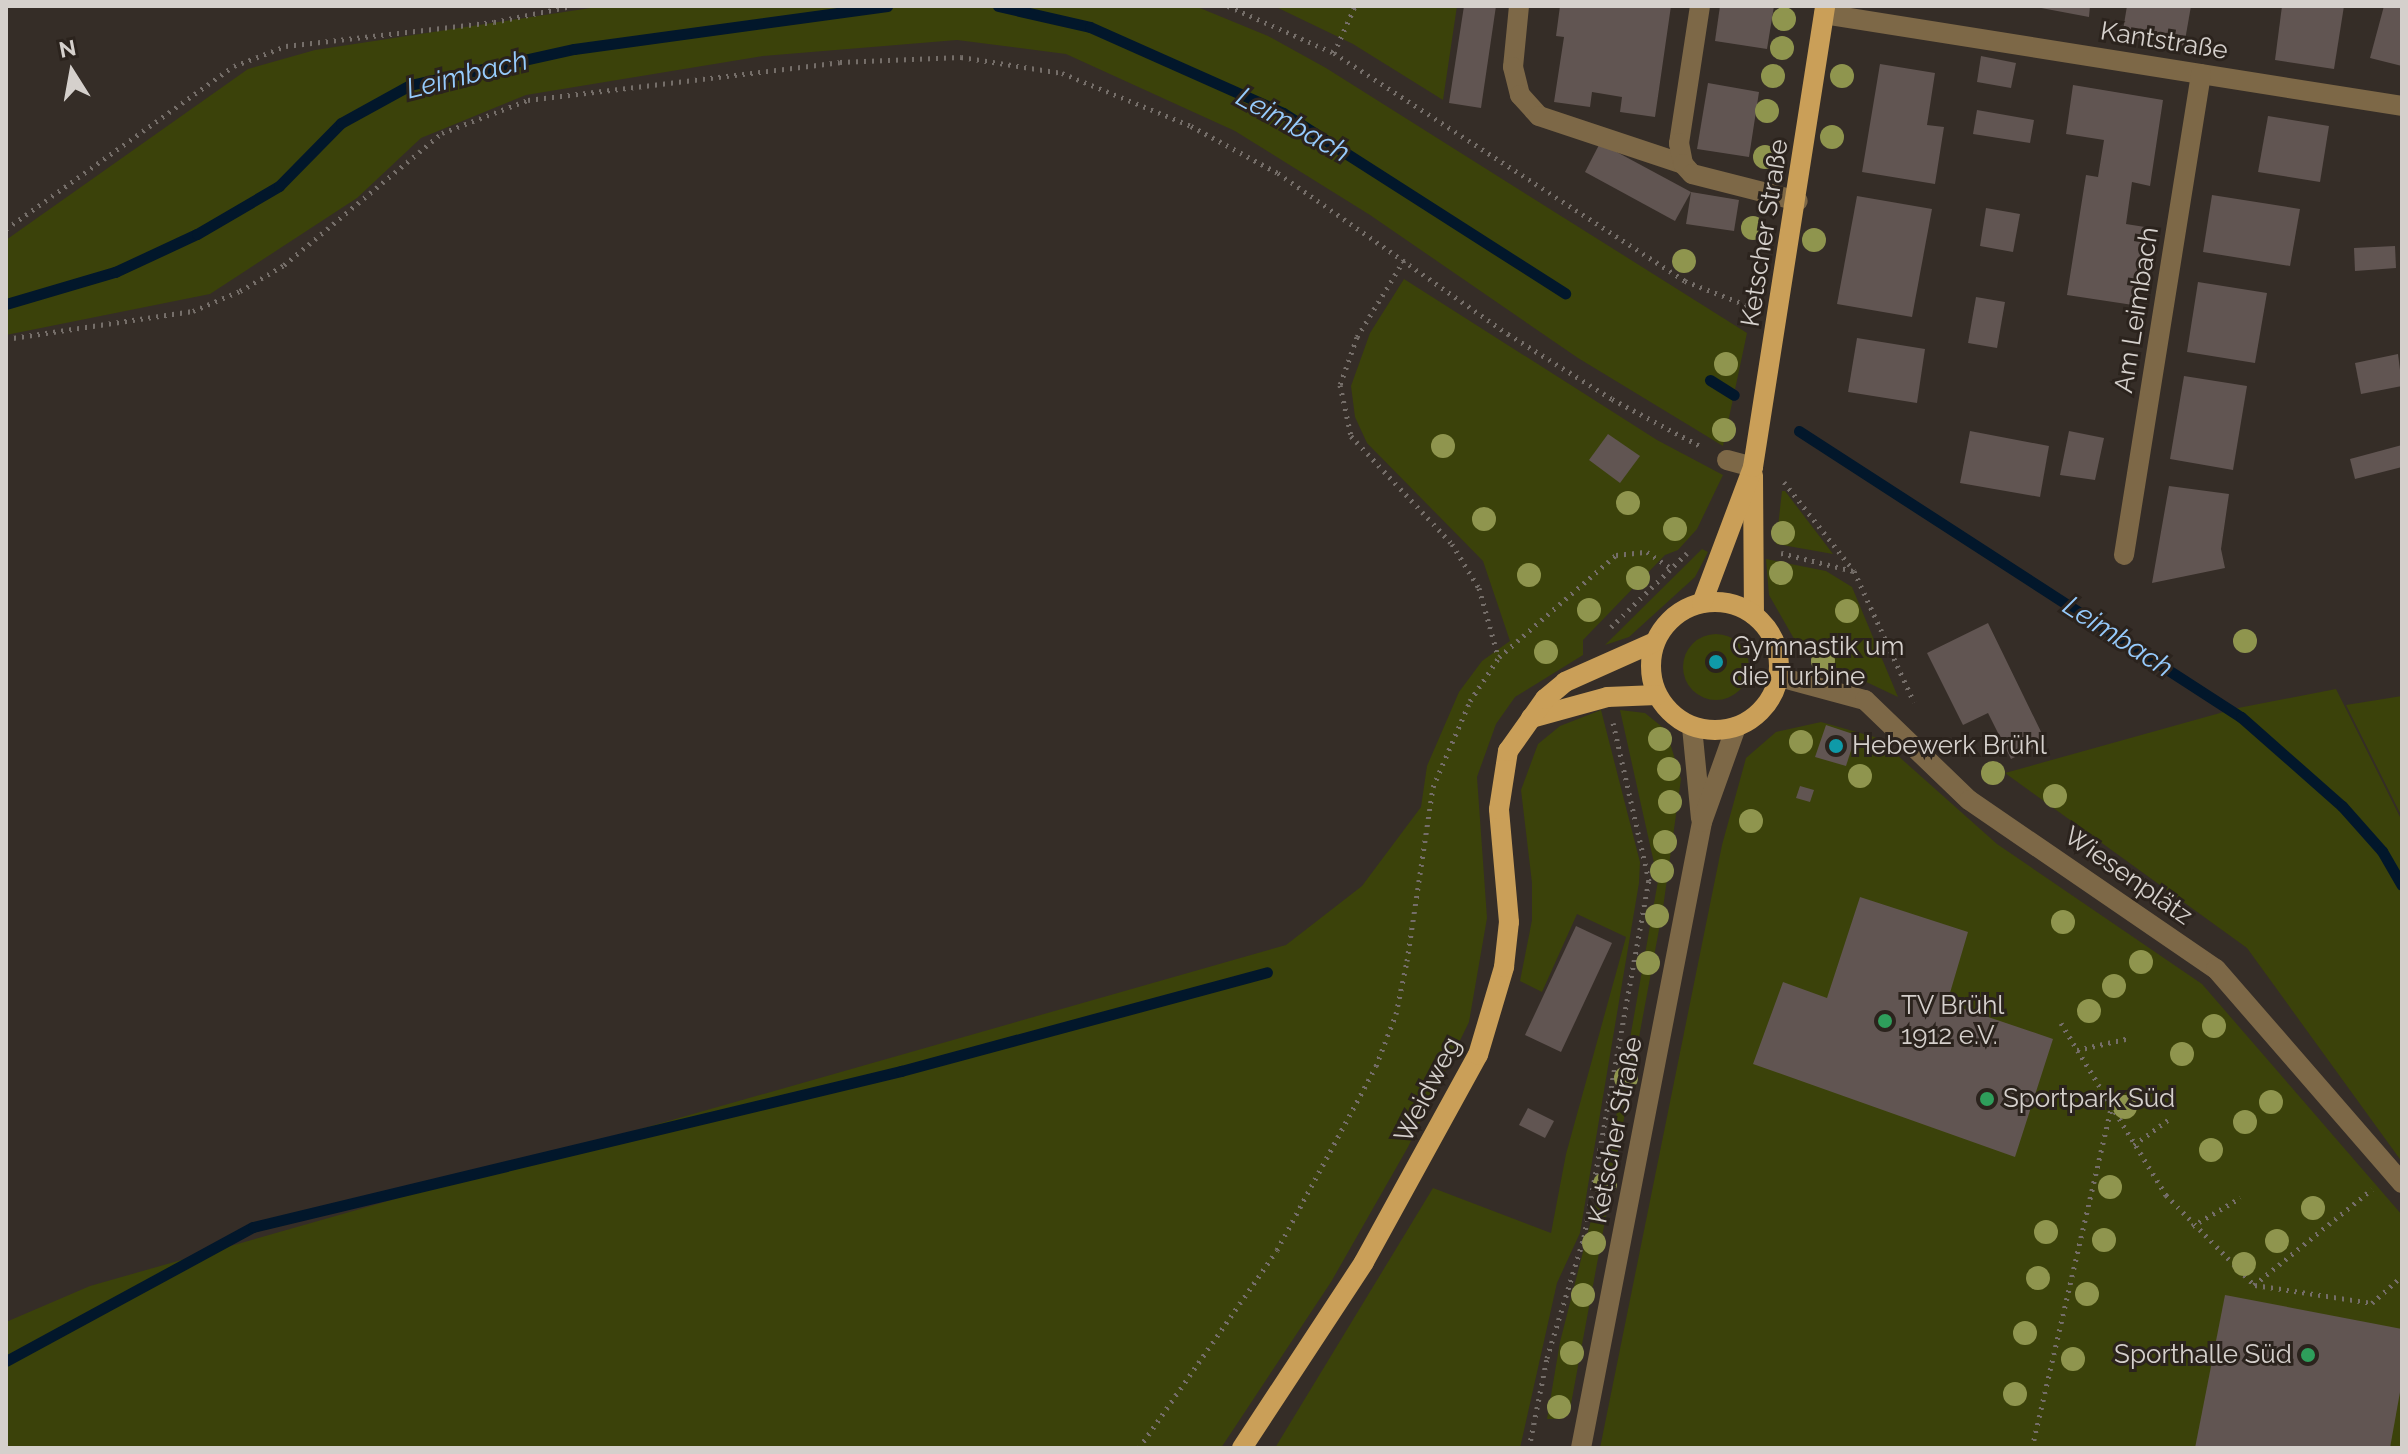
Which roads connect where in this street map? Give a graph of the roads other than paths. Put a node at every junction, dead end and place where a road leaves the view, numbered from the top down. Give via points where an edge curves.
1 (1519, 6) edge
2 (1700, 6) edge
3 (1824, 10) edge
4 (2201, 74) junction
5 (2402, 106) edge
6 (1683, 164) junction
7 (1798, 201) junction
8 (1727, 460) road end
9 (1753, 467) junction
10 (2124, 555) dead end
11 (1702, 603) junction
12 (1754, 615) junction
13 (1655, 642) junction
14 (1779, 677) junction
15 (1657, 695) junction
16 (1531, 718) junction
17 (1692, 727) junction
18 (1736, 727) junction
19 (1702, 822) junction
20 (2398, 1178) edge
21 (1242, 1448) edge
22 (1581, 1448) edge

1 - 6 street via 1513,67 1520,95 1539,116
2 - 6 street via 1679,143
3 - 4 street, Kantstraße
3 - 7 main road, Ketscher Straße
4 - 5 street, Kantstraße
4 - 10 street, Am Leimbach
6 - 7 street via 1692,174
7 - 9 main road, Ketscher Straße
8 - 9 street
9 - 11 main road, Ketscher Straße
9 - 12 main road, Ketscher Straße
11 - 12 main road via 1729,604
11 - 13 main road via 1666,624
12 - 14 main road via 1778,654
13 - 15 main road via 1651,678
13 - 16 main road, Weidweg via 1565,682
14 - 18 main road via 1756,716
14 - 20 street, Wiesenplätz via 1865,700 1969,800 2216,969
15 - 16 main road via 1607,697
15 - 17 main road via 1670,713
16 - 21 main road, Weidweg via 1501,772 1509,922 1504,967 1478,1055 1364,1262
17 - 18 main road
17 - 19 street
18 - 19 street
19 - 22 street, Ketscher Straße

